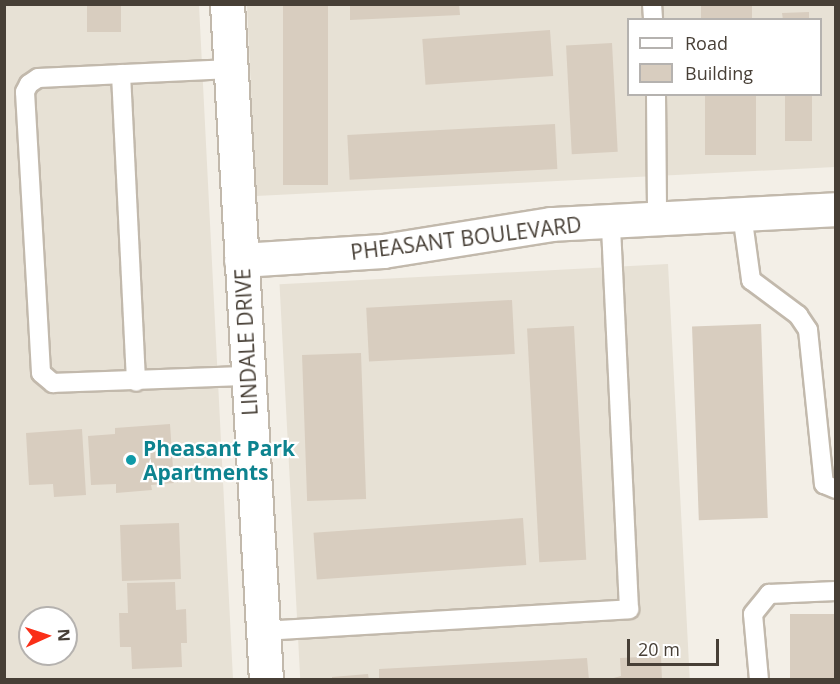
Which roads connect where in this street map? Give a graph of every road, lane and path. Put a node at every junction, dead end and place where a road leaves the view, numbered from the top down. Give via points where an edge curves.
1 (227, 4) edge
2 (231, 69) junction
3 (121, 74) junction
4 (656, 96) edge
5 (836, 209) edge
6 (742, 214) junction
7 (657, 218) junction
8 (611, 222) junction
9 (241, 260) junction
10 (248, 376) junction
11 (136, 382) junction
12 (836, 489) edge
13 (836, 591) edge
14 (263, 631) junction
15 (266, 680) edge
16 (759, 680) edge

1 - 2 street, LINDALE DRIVE
2 - 3 lane
2 - 9 street, LINDALE DRIVE
3 - 11 lane
3 - 11 lane via 38,78 25,92 41,373 61,386
4 - 7 lane
5 - 6 street, PHEASANT BOULEVARD
6 - 7 street, PHEASANT BOULEVARD
6 - 12 lane via 751,280 798,315 808,330 824,484
7 - 8 street, PHEASANT BOULEVARD
8 - 9 street, PHEASANT BOULEVARD via 551,224 383,251
8 - 14 lane via 629,609
9 - 10 street, LINDALE DRIVE
10 - 11 lane
10 - 14 street, LINDALE DRIVE
13 - 16 lane via 769,594 753,614
14 - 15 street, LINDALE DRIVE

